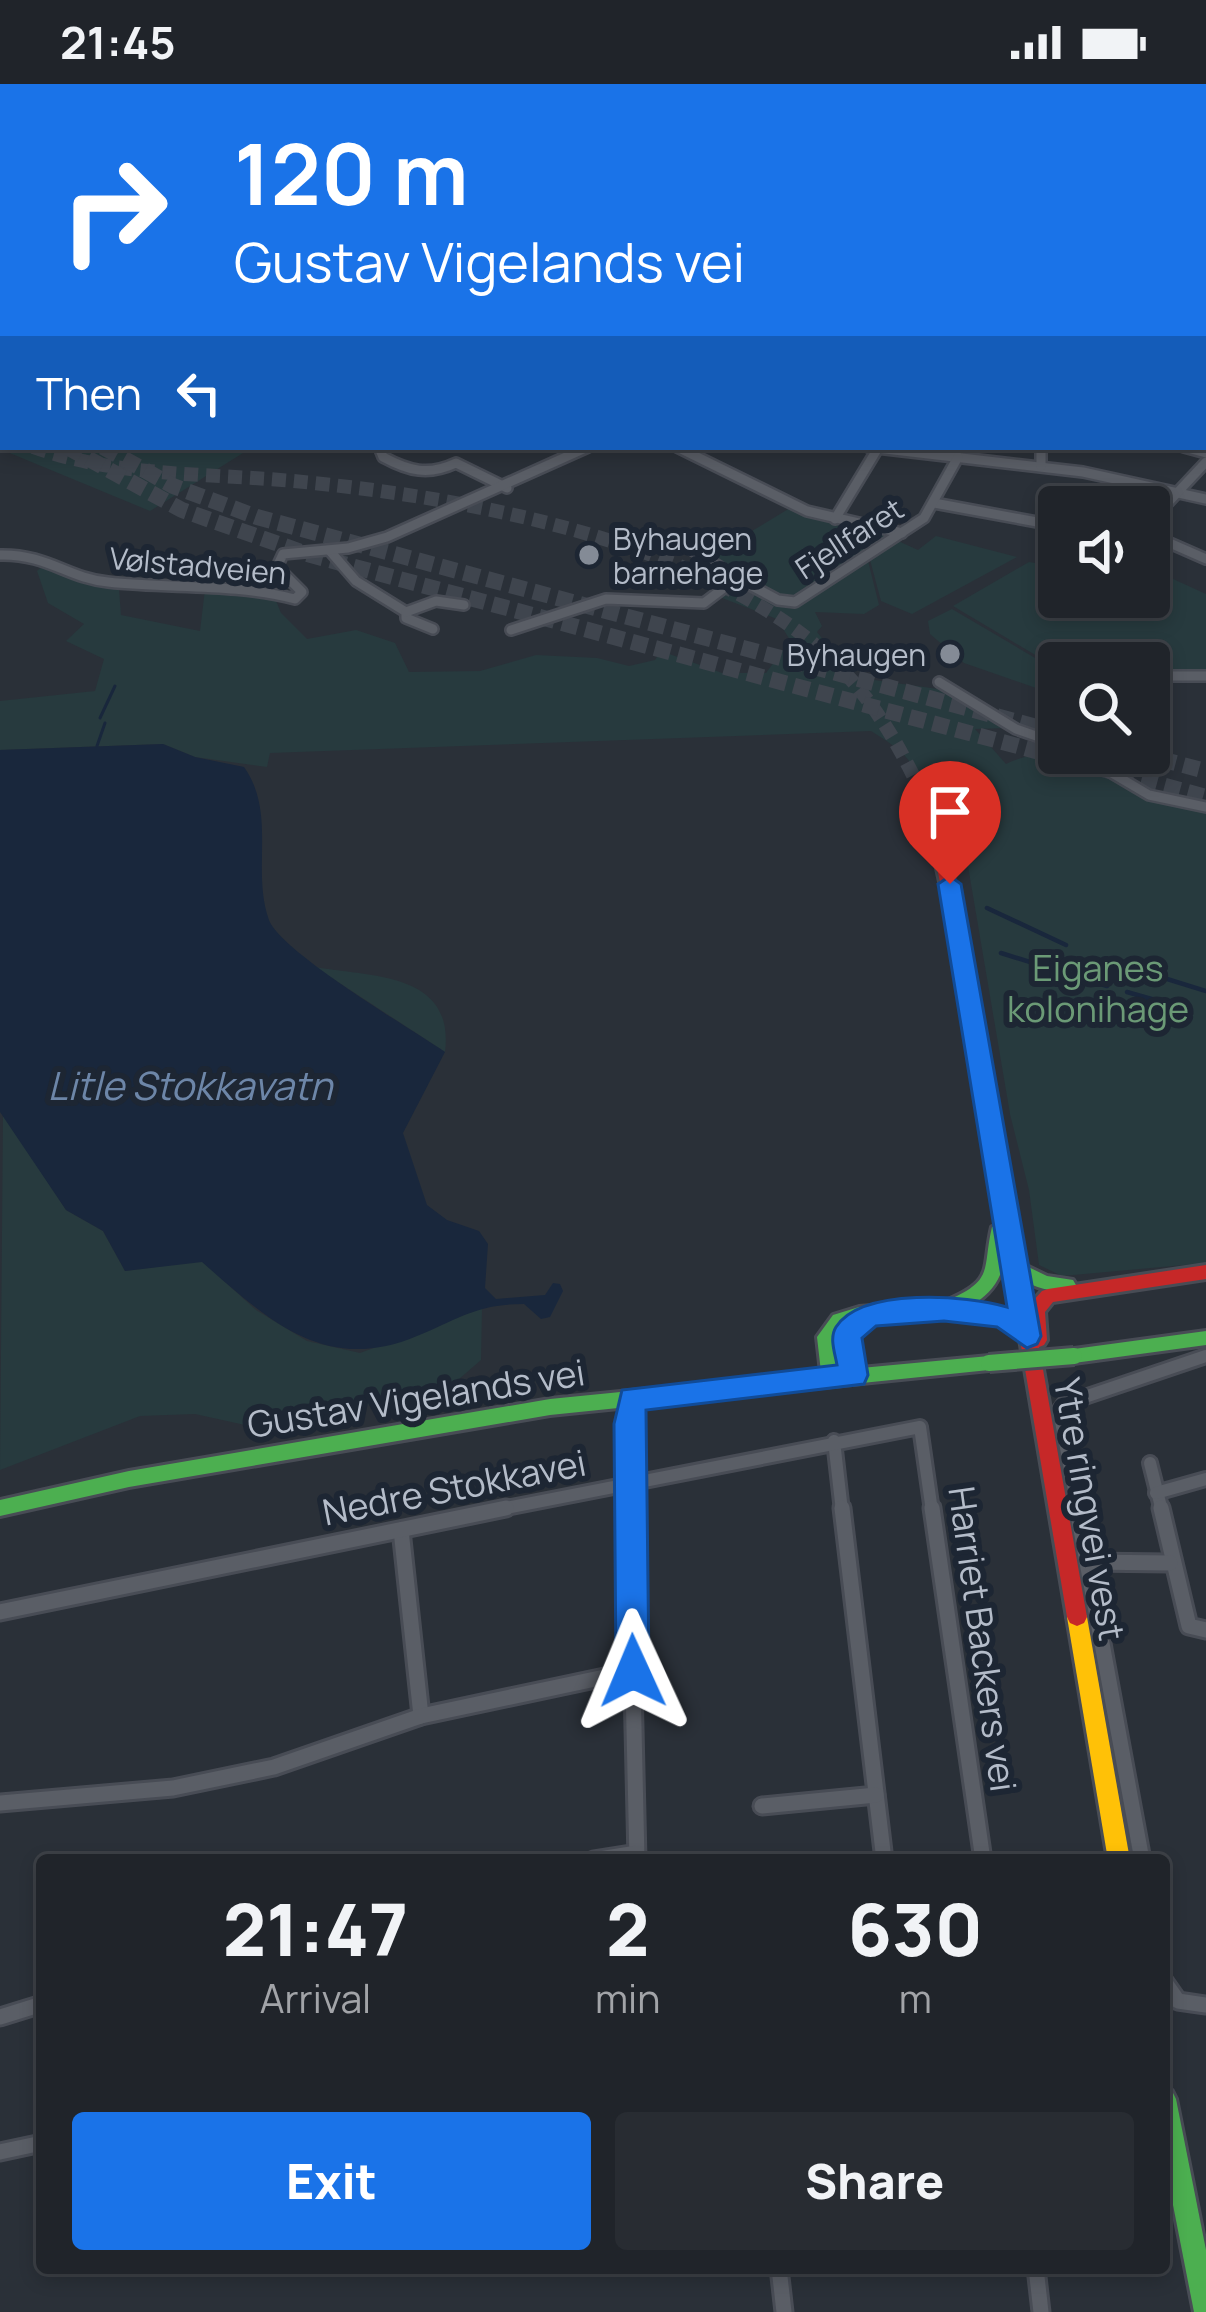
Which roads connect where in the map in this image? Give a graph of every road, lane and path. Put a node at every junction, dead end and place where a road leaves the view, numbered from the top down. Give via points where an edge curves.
1 (381, 450) edge
2 (582, 450) edge
3 (683, 450) edge
4 (877, 450) edge
5 (896, 450) edge
6 (1041, 450) edge
7 (958, 457) junction
8 (1206, 457) edge
9 (1041, 466) junction
10 (507, 488) junction
11 (1177, 492) junction
12 (1206, 499) edge
13 (1170, 500) edge
14 (934, 503) junction
15 (835, 519) junction
16 (1038, 522) edge
17 (902, 532) junction
18 (1170, 543) edge
19 (691, 548) dead end
20 (330, 551) junction
21 (0, 555) edge
22 (1206, 559) edge
23 (737, 578) junction
24 (464, 605) dead end
25 (406, 612) junction
26 (433, 629) dead end
27 (511, 630) dead end
28 (1170, 676) edge
29 (1206, 676) edge
30 (939, 682) dead end
31 (1038, 737) edge
32 (1114, 774) edge
33 (1206, 807) edge
34 (932, 815) tunnel mouth
35 (996, 1160) junction
36 (1016, 1268) junction
37 (1206, 1271) edge
38 (1165, 1276) junction
39 (944, 1309) junction
40 (869, 1315) junction
41 (1027, 1336) junction
42 (1206, 1338) edge
43 (1206, 1356) edge
44 (853, 1375) junction
45 (1033, 1375) junction
46 (830, 1378) junction
47 (632, 1399) junction
48 (920, 1427) joint
49 (835, 1441) junction
50 (1150, 1463) dead end
51 (1206, 1479) edge
52 (629, 1485) junction
53 (1156, 1493) junction
54 (0, 1508) edge
55 (401, 1530) junction
56 (1087, 1562) junction
57 (1170, 1563) junction
58 (0, 1612) edge
59 (1206, 1630) edge
60 (633, 1671) junction
61 (421, 1716) junction
62 (876, 1795) junction
63 (0, 1803) edge
64 (762, 1806) dead end
65 (637, 1854) edge
66 (883, 1854) edge
67 (982, 1854) edge
68 (1117, 1854) edge
69 (1141, 1854) edge
70 (1170, 1990) edge
71 (1206, 2005) edge
72 (36, 2006) edge
73 (0, 2017) edge
74 (1170, 2129) edge
75 (36, 2144) edge
76 (0, 2152) edge
77 (780, 2274) edge
78 (1037, 2274) edge
79 (784, 2312) edge
80 (1041, 2312) edge
81 (1206, 2312) edge

1 - 10 street via 416,474 456,463
2 - 10 street, Vølstadveien
3 - 15 street
4 - 15 street
5 - 7 street
6 - 9 street
7 - 9 street
7 - 14 street, Fjellfaret
8 - 11 street
9 - 11 street
10 - 20 street, Vølstadveien
11 - 12 street
11 - 13 street
14 - 16 street
14 - 17 street, Fjellfaret
15 - 17 street
17 - 23 street, Fjellfaret via 795,602
18 - 22 street
19 - 23 street, Fjellfaret
20 - 21 street, Vølstadveien via 278,558 279,570 302,592 296,599 252,588 110,584 32,554
20 - 25 street via 367,590
23 - 27 street via 704,603 606,599
24 - 25 street via 436,601
25 - 26 street
28 - 29 street
30 - 31 street
32 - 33 street via 1149,795
34 - 35 main road, Ytre ringvei vest
35 - 36 main road, Ytre ringvei vest
35 - 39 main road via 990,1182 997,1276 973,1300
36 - 38 main road via 1061,1286
36 - 41 main road, Ytre ringvei vest
37 - 38 main road
38 - 45 main road via 1048,1296 1036,1310
39 - 40 main road
39 - 41 main road via 997,1314
40 - 44 main road via 847,1334
40 - 46 main road via 846,1317 830,1330
41 - 45 main road, Ytre ringvei vest
42 - 44 main road, Gustav Vigelands vei, bridge
43 - 56 street via 1059,1411
44 - 46 main road, Gustav Vigelands vei
45 - 68 main road, Ytre ringvei vest
46 - 47 main road, Gustav Vigelands vei
47 - 52 street
47 - 54 main road, Gustav Vigelands vei via 382,1432
48 - 49 street, Nedre Stokkavei
48 - 67 street, Harriet Backers vei
49 - 52 street, Nedre Stokkavei
49 - 62 street
50 - 53 street
51 - 53 street
52 - 55 street, Nedre Stokkavei
52 - 60 street
53 - 57 street
55 - 58 street, Nedre Stokkavei
55 - 61 street
56 - 57 street
56 - 69 street
57 - 59 street via 1189,1626
60 - 61 street
60 - 65 street
61 - 63 street via 274,1767 173,1788
62 - 64 street
62 - 66 street
70 - 71 street via 1178,2001
72 - 73 street
74 - 81 main road
75 - 76 street
77 - 79 street
78 - 80 street

